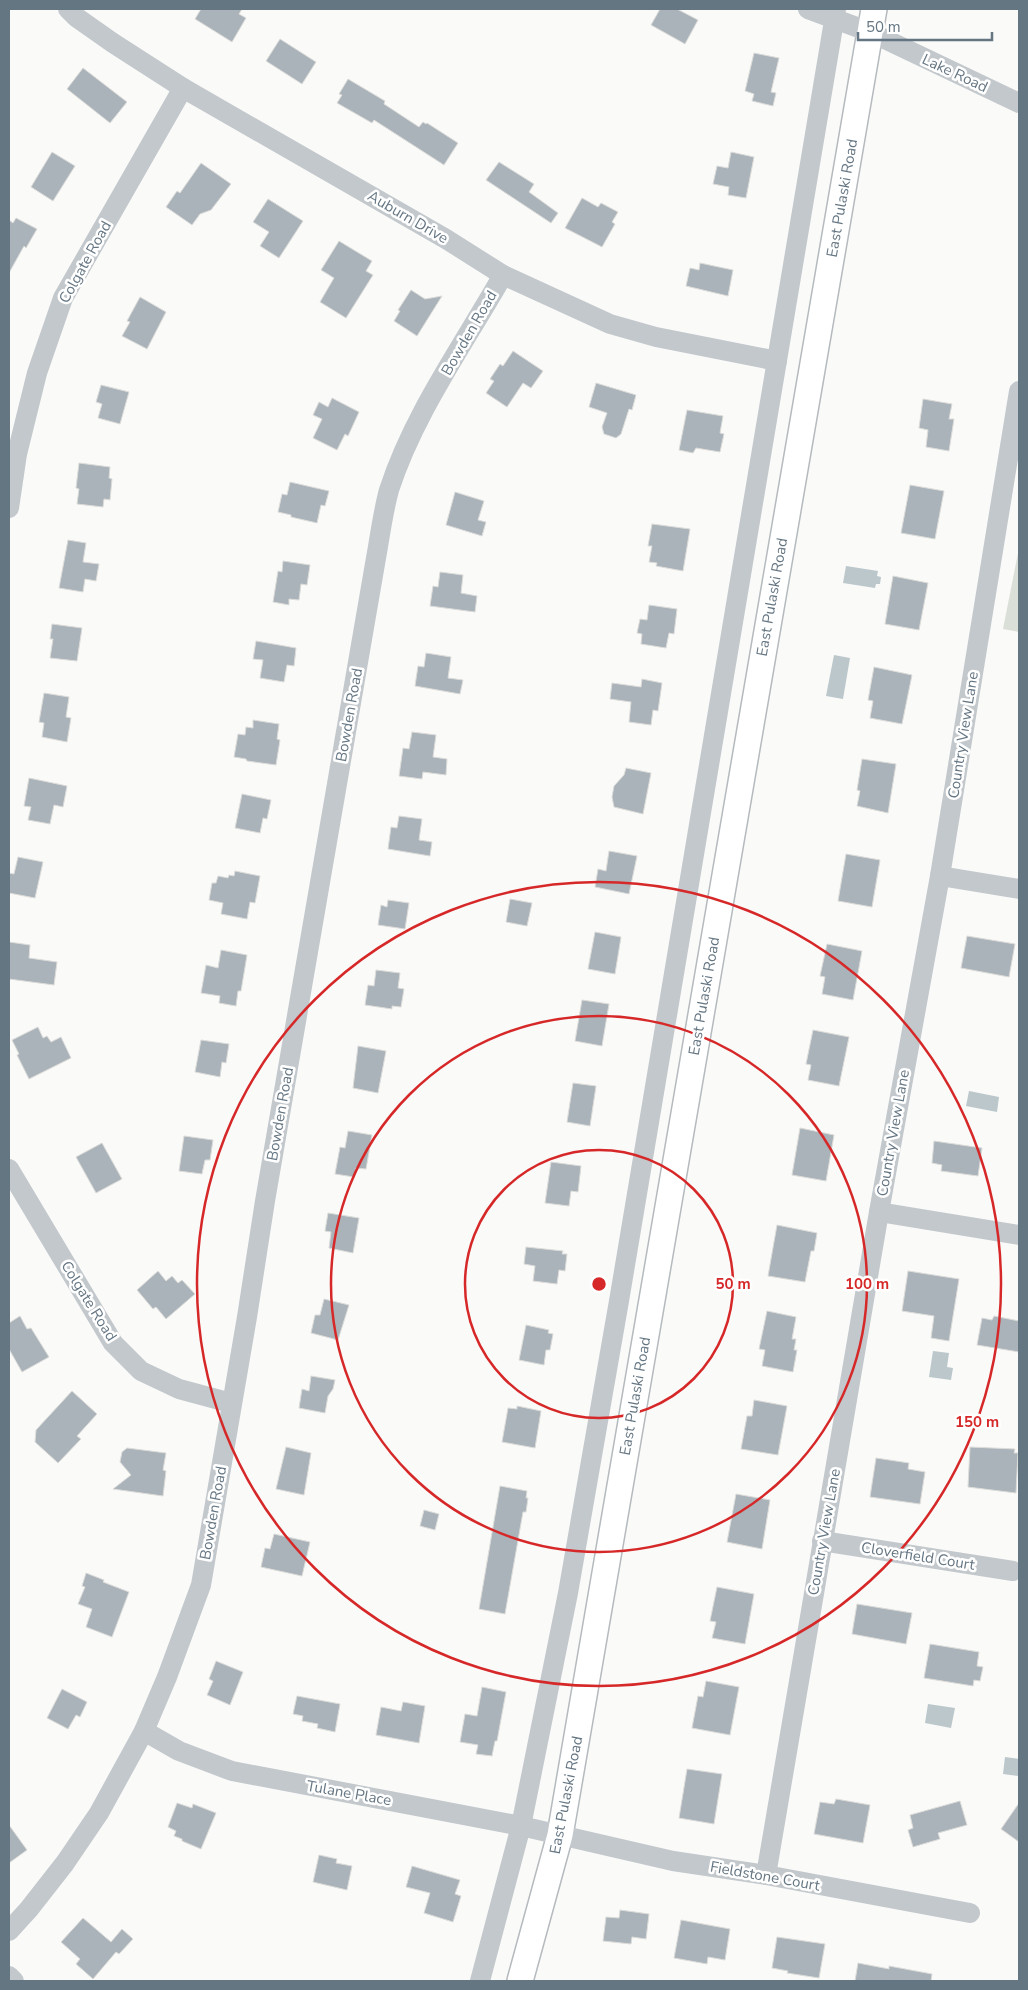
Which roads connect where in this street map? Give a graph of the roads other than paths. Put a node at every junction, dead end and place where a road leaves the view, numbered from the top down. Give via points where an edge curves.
1 (68, 9) edge
2 (808, 9) edge
3 (835, 14) edge
4 (872, 20) edge
5 (182, 88) junction
6 (1019, 103) edge
7 (503, 275) junction
8 (777, 361) junction
9 (1019, 391) edge
10 (13, 453) edge
11 (9, 508) edge
12 (940, 876) junction
13 (1019, 889) edge
14 (9, 1169) edge
15 (879, 1212) junction
16 (1019, 1235) edge
17 (231, 1403) junction
18 (822, 1541) junction
19 (1013, 1570) dead end
20 (144, 1731) junction
21 (521, 1826) junction
22 (560, 1834) junction
23 (766, 1876) junction
24 (970, 1913) dead end
25 (9, 1931) edge
26 (9, 1976) edge
27 (14, 1981) edge
28 (480, 1981) edge
29 (520, 1981) edge

1 - 5 street, Auburn Drive
2 - 3 street, Lake Road
3 - 4 street, Lake Road
3 - 8 street
4 - 6 street, Lake Road
4 - 22 main road, East Pulaski Road
5 - 7 street, Auburn Drive
5 - 10 street, Colgate Road via 63,298
7 - 8 street, Auburn Drive via 610,324 656,337
7 - 17 street, Bowden Road via 439,384 410,440 389,491
8 - 21 street via 568,1593
9 - 12 street, Country View Lane
10 - 11 street, Colgate Road
12 - 13 street
12 - 15 street, Country View Lane
14 - 17 street, Colgate Road via 113,1343 141,1371 179,1389
15 - 16 street
15 - 18 street, Country View Lane
17 - 20 street, Bowden Road via 201,1585
18 - 19 street, Cloverfield Court
18 - 23 street, Country View Lane
20 - 21 street, Tulane Place via 179,1751 232,1771
20 - 25 street, Bowden Road via 99,1813 66,1863
21 - 22 street, Tulane Place
21 - 28 street
22 - 23 street, Fieldstone Court via 673,1861
22 - 29 main road, East Pulaski Road
23 - 24 street, Fieldstone Court
26 - 27 street

